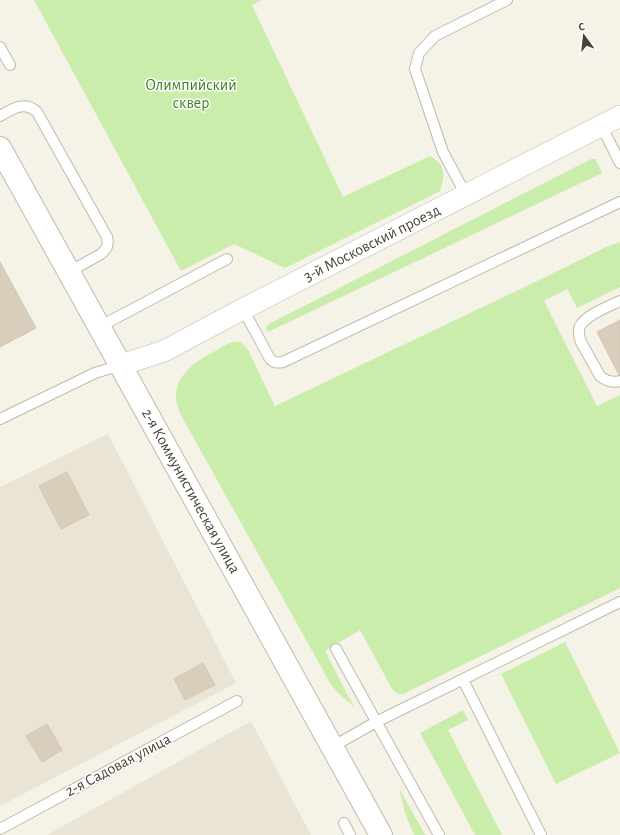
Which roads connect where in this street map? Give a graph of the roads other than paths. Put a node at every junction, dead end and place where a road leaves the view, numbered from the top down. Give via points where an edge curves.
1 (507, 0) edge
2 (0, 47) edge
3 (10, 65) dead end
4 (0, 116) edge
5 (620, 116) edge
6 (601, 125) junction
7 (0, 148) edge
8 (620, 163) edge
9 (466, 195) junction
10 (620, 202) edge
11 (227, 259) dead end
12 (69, 272) junction
13 (620, 301) edge
14 (243, 309) junction
15 (99, 327) junction
16 (121, 365) junction
17 (620, 381) edge
18 (0, 419) edge
19 (620, 602) edge
20 (336, 649) dead end
21 (463, 680) junction
22 (237, 701) dead end
23 (376, 722) junction
24 (332, 747) junction
25 (344, 823) dead end
26 (0, 829) edge
27 (350, 835) edge
28 (381, 835) edge
29 (439, 835) edge
30 (541, 835) edge

1 - 9 lane via 435,36 419,54 416,64 415,69 443,152
2 - 3 lane
4 - 12 lane via 24,106 29,106 37,112 107,237 108,246 101,254
5 - 6 street, 3-й Московский проезд
6 - 8 lane
6 - 9 street, 3-й Московский проезд
7 - 12 street, 2-я Коммунистическая улица
9 - 14 street, 3-й Московский проезд
10 - 14 lane via 283,362 273,362 270,359
11 - 15 lane
12 - 15 street, 2-я Коммунистическая улица
13 - 17 lane via 584,320 579,330 581,342 600,376 610,382
14 - 16 street, 3-й Московский проезд via 164,351
15 - 16 street, 2-я Коммунистическая улица
16 - 18 lane via 95,373
16 - 24 street, 2-я Коммунистическая улица
19 - 21 lane
20 - 23 lane
21 - 23 lane
21 - 30 lane
22 - 26 lane, 2-я Садовая улица
23 - 24 lane
23 - 29 lane
24 - 28 street, 2-я Коммунистическая улица
25 - 27 lane

